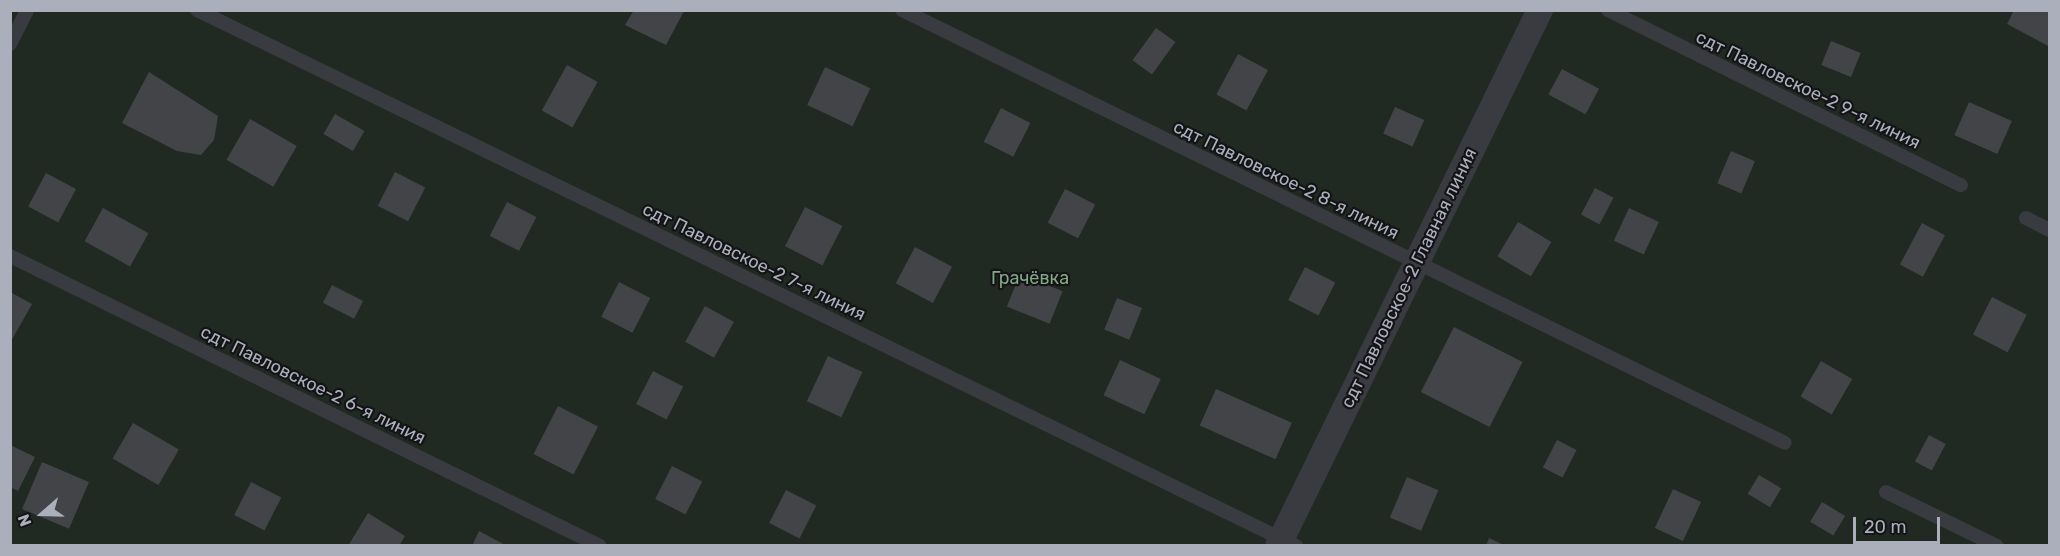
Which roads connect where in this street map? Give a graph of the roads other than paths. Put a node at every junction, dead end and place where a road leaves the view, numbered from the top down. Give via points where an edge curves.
1 (27, 10) edge
2 (197, 10) edge
3 (902, 10) edge
4 (1540, 10) edge
5 (1608, 10) edge
6 (10, 44) edge
7 (1960, 185) dead end
8 (2026, 218) dead end
9 (2049, 230) edge
10 (10, 256) edge
11 (1416, 264) junction
12 (1785, 443) dead end
13 (1886, 492) dead end
14 (1285, 543) edge
15 (600, 546) edge
16 (1997, 546) edge

1 - 6 lane
2 - 14 lane, сдт Павловское-2 7-я линия
3 - 11 lane, сдт Павловское-2 8-я линия
4 - 11 street, сдт Павловское-2 Главная линия
5 - 7 lane, сдт Павловское-2 9-я линия
8 - 9 lane
10 - 15 lane, сдт Павловское-2 6-я линия
11 - 12 lane, сдт Павловское-2 8-я линия
11 - 14 street, сдт Павловское-2 Главная линия
13 - 16 lane

